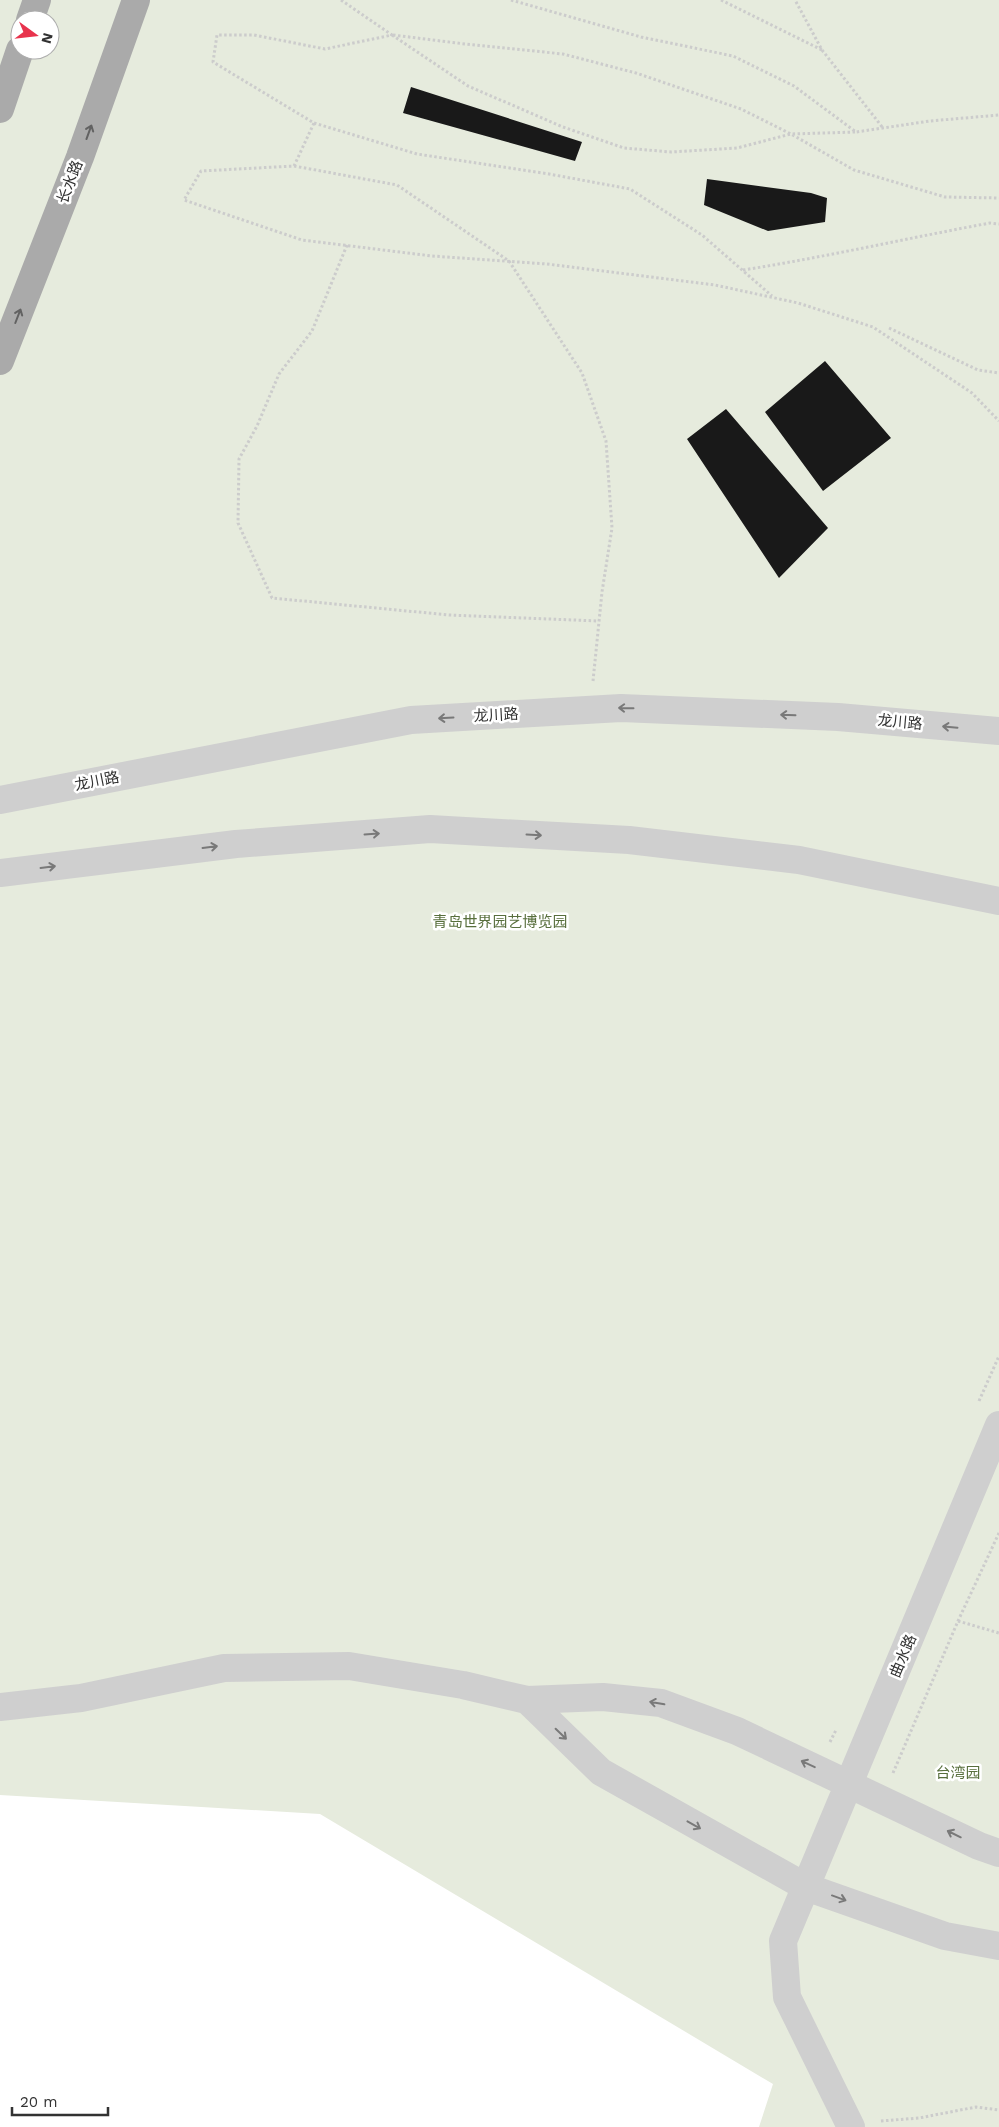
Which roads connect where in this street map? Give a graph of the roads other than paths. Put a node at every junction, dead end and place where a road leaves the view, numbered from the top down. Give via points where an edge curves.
1 (136, 0) edge
2 (17, 60) edge
3 (0, 109) edge
4 (0, 361) edge
5 (999, 731) edge
6 (0, 800) edge
7 (0, 873) edge
8 (999, 901) edge
9 (999, 1426) edge
10 (527, 1700) junction
11 (0, 1706) edge
12 (849, 1784) junction
13 (999, 1853) edge
14 (806, 1887) junction
15 (999, 1946) edge
16 (850, 2125) edge

4 -> 1 main road, 长水路 via 80,157
2 - 3 main road
5 -> 6 street, 龙川路 via 838,717 621,708 411,720
7 -> 8 street via 236,844 430,829 628,840 799,860
9 - 12 street, 曲水路
10 - 11 street via 463,1684 349,1666 224,1668 81,1698
12 -> 10 street via 737,1731 661,1703 603,1697
10 -> 14 street via 601,1772
13 -> 12 street
12 - 14 street, 曲水路
14 -> 15 street via 945,1936
14 - 16 street, 曲水路 via 783,1941 787,1997

